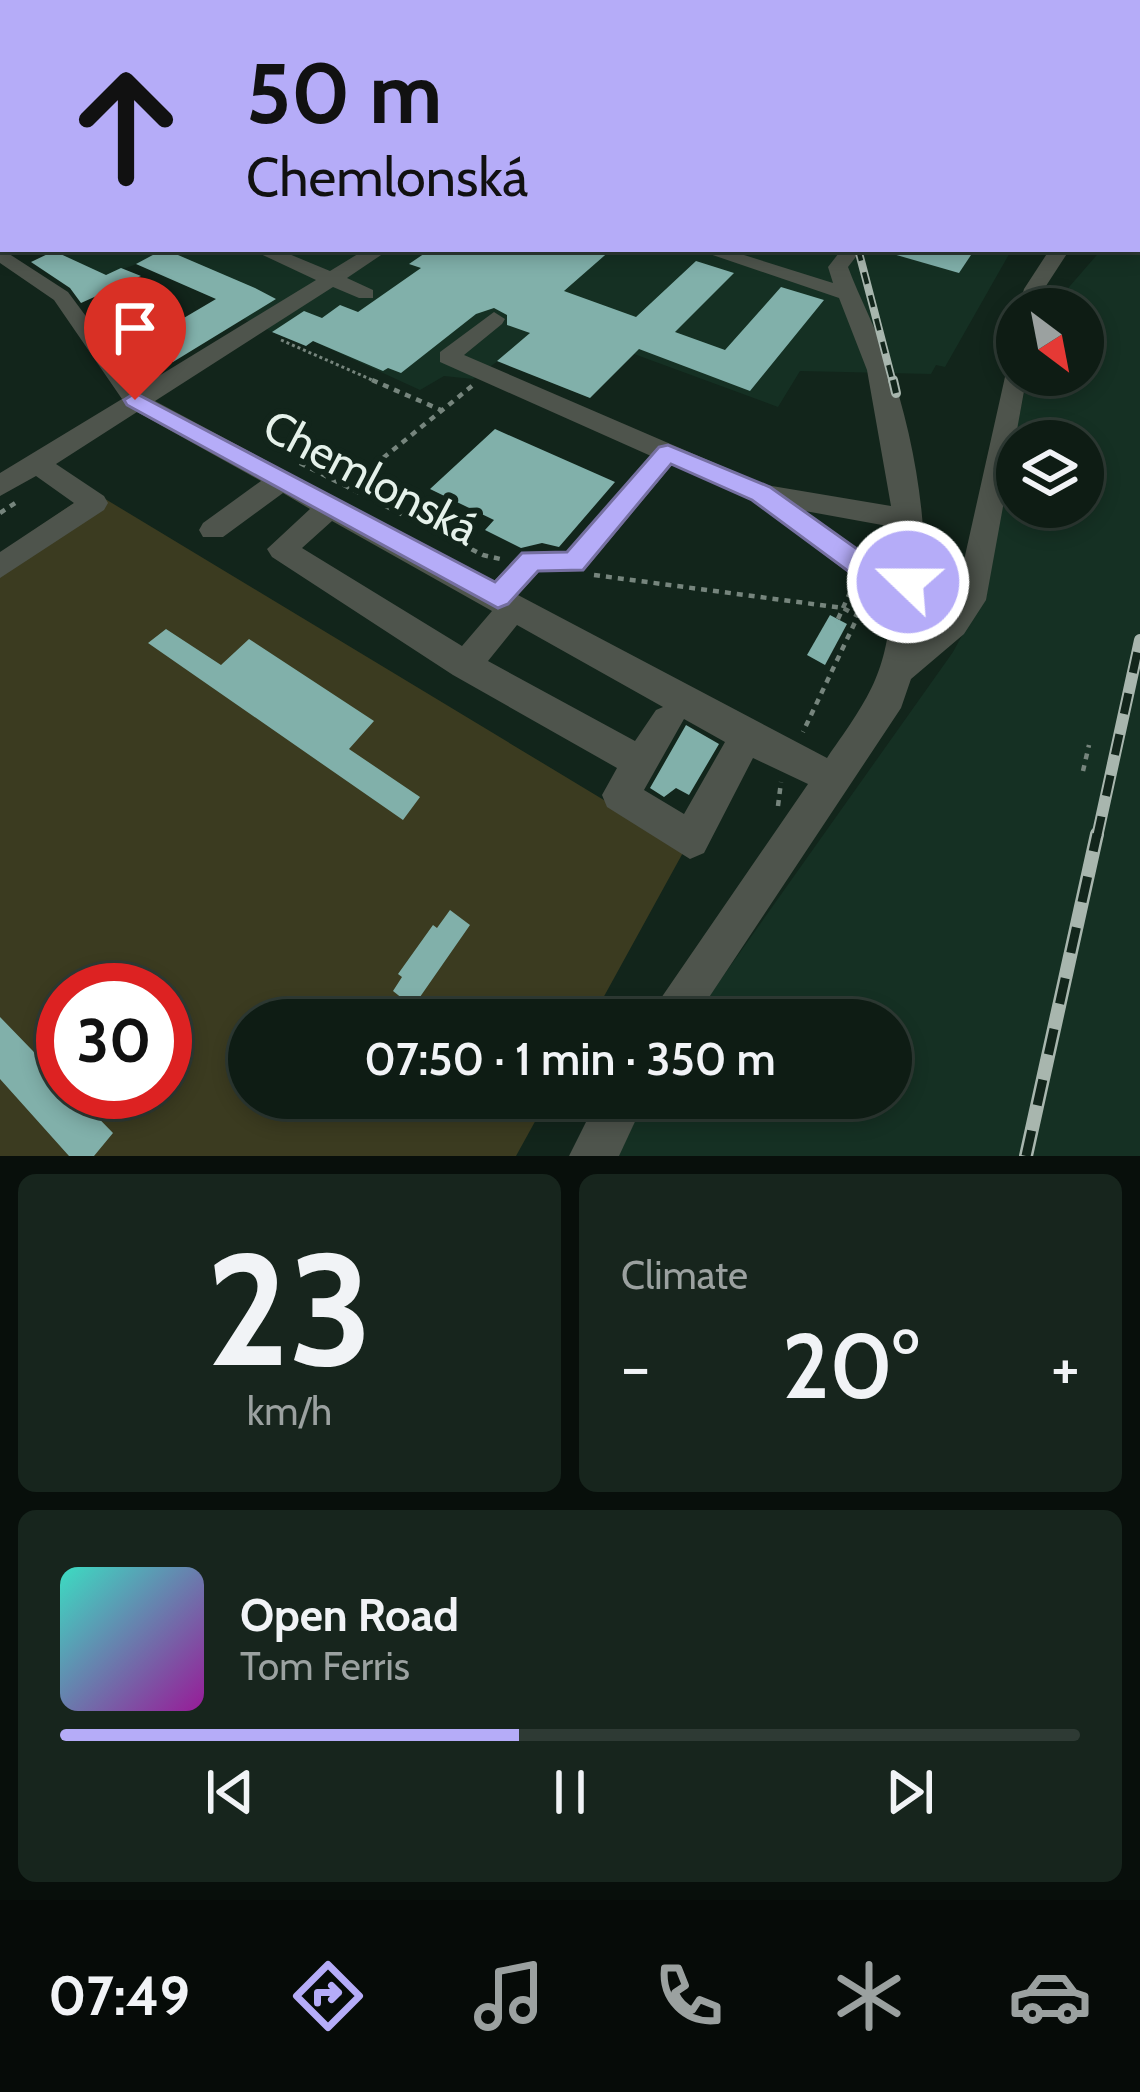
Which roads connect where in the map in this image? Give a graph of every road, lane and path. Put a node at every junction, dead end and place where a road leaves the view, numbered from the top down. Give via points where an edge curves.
1 (268, 252) edge
2 (308, 252) edge
3 (375, 252) edge
4 (714, 252) edge
5 (1058, 252) edge
6 (0, 254) edge
7 (845, 258) edge
8 (292, 261) junction
9 (796, 278) junction
10 (331, 279) junction
11 (1035, 288) edge
12 (366, 294) dead end
13 (847, 295) junction
14 (494, 319) dead end
15 (281, 340) dead end
16 (487, 374) junction
17 (1011, 396) edge
18 (135, 400) junction
19 (441, 410) junction
20 (56, 420) dead end
21 (82, 435) junction
22 (668, 453) junction
23 (285, 469) junction
24 (22, 474) edge
25 (761, 494) junction
26 (339, 497) junction
27 (0, 513) edge
28 (907, 519) junction
29 (213, 530) dead end
30 (527, 565) junction
31 (861, 566) junction
32 (0, 567) edge
33 (592, 575) dead end
34 (908, 582) junction
35 (506, 601) junction
36 (843, 608) junction
37 (838, 619) dead end
38 (465, 664) junction
39 (900, 669) junction
40 (668, 721) dead end
41 (797, 744) dead end
42 (1089, 745) dead end
43 (737, 754) dead end
44 (640, 763) junction
45 (1083, 771) dead end
46 (832, 777) junction
47 (682, 999) edge
48 (612, 1119) edge
49 (593, 1156) edge

1 - 8 street
2 - 8 street
3 - 10 street
4 - 9 street
5 - 11 street
6 - 18 street via 61,296
7 - 9 street
7 - 13 street
8 - 10 street
9 - 13 street
10 - 12 street
10 - 18 street
13 - 28 street via 879,369
14 - 16 street via 448,358
15 - 19 path
16 - 19 path
16 - 22 street
17 - 39 street via 970,600
18 - 21 street
18 - 23 street, Chemlonská
19 - 26 path
20 - 21 street
21 - 24 street
22 - 25 street
22 - 30 street via 574,563
23 - 26 street, Chemlonská
23 - 26 path
23 - 29 street
24 - 27 path
24 - 32 street via 94,503
25 - 28 street
25 - 31 street
26 - 30 path
26 - 35 street, Chemlonská
26 - 38 street via 282,549
28 - 34 street
30 - 35 street
31 - 34 street
31 - 36 path
33 - 36 path
34 - 39 street
35 - 38 street
35 - 46 street, Chemlonská
36 - 37 path
36 - 41 path via 858,616
38 - 44 street
39 - 46 street via 889,698
40 - 44 street
42 - 45 path
43 - 44 street via 690,840 620,795
46 - 47 street
48 - 49 street

